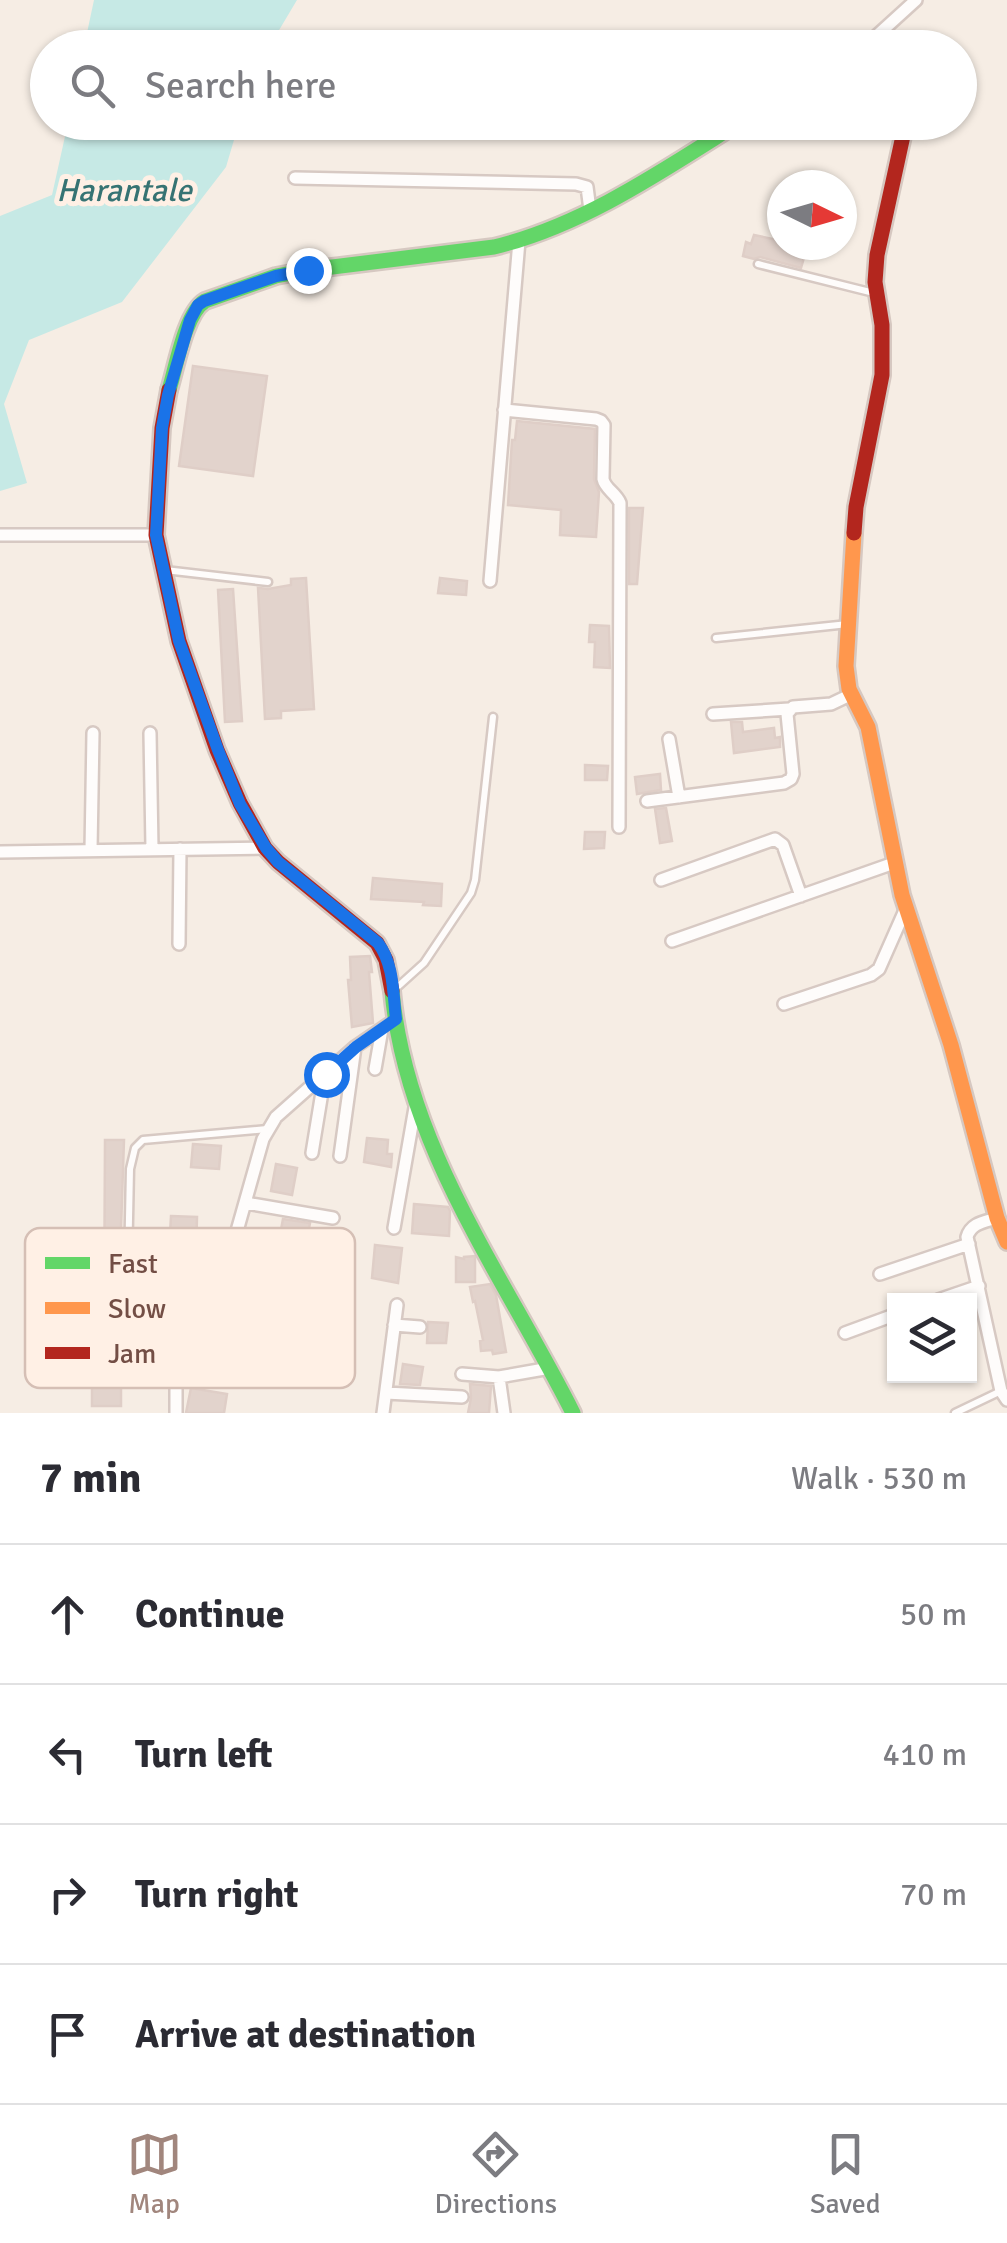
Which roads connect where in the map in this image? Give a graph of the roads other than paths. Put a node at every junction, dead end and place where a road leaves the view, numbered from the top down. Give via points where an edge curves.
1 (916, 0) edge
2 (885, 30) edge
3 (711, 140) edge
4 (902, 140) edge
5 (295, 178) dead end
6 (590, 210) junction
7 (519, 241) junction
8 (758, 264) dead end
9 (877, 294) junction
10 (504, 410) junction
11 (0, 535) edge
12 (156, 535) junction
13 (163, 570) junction
14 (490, 581) dead end
15 (268, 582) dead end
16 (848, 624) junction
17 (716, 638) dead end
18 (852, 694) junction
19 (789, 709) junction
20 (713, 714) dead end
21 (494, 717) dead end
22 (92, 733) dead end
23 (150, 734) dead end
24 (668, 740) dead end
25 (679, 797) junction
26 (648, 801) dead end
27 (620, 827) dead end
28 (152, 848) junction
29 (266, 848) junction
30 (180, 849) junction
31 (91, 850) junction
32 (0, 852) edge
33 (894, 863) junction
34 (661, 880) dead end
35 (801, 896) junction
36 (906, 908) junction
37 (672, 942) dead end
38 (180, 944) dead end
39 (392, 992) junction
40 (784, 1004) dead end
41 (389, 1024) junction
42 (356, 1047) junction
43 (376, 1069) dead end
44 (326, 1074) junction
45 (416, 1102) junction
46 (268, 1129) junction
47 (312, 1153) dead end
48 (340, 1156) dead end
49 (246, 1202) junction
50 (333, 1218) dead end
51 (997, 1218) junction
52 (129, 1228) edge
53 (237, 1228) edge
54 (394, 1228) dead end
55 (1007, 1242) edge
56 (969, 1244) junction
57 (880, 1274) dead end
58 (978, 1286) junction
59 (958, 1293) edge
60 (397, 1305) dead end
61 (887, 1318) edge
62 (394, 1325) junction
63 (420, 1327) dead end
64 (845, 1332) dead end
65 (550, 1368) junction
66 (462, 1374) dead end
67 (499, 1377) junction
68 (386, 1392) junction
69 (1004, 1396) edge
70 (462, 1397) dead end
71 (384, 1413) edge
72 (504, 1413) edge
73 (573, 1413) edge
74 (956, 1413) edge

1 - 2 street
3 - 6 street
4 - 9 street via 876,256
5 - 6 street via 576,184 587,188
6 - 7 street
7 - 10 street
7 - 12 street via 276,276 198,305 165,411
8 - 9 lane
9 - 16 street via 882,374 856,507
10 - 14 street
10 - 27 street via 604,425 604,485 620,503
11 - 12 street
12 - 13 street
13 - 15 lane
13 - 29 street via 179,641 218,750
16 - 17 lane
16 - 18 street
18 - 19 street
18 - 33 street via 868,727
19 - 20 street
19 - 25 street via 791,779
21 - 39 lane via 471,893 424,964
22 - 31 street
23 - 28 street
24 - 25 street
25 - 26 street
28 - 30 street
28 - 31 street
29 - 30 street
29 - 39 street via 378,943
30 - 38 street
31 - 32 street
33 - 35 street
33 - 36 street
34 - 35 street via 774,840 783,845
35 - 37 street
36 - 40 street via 879,969
36 - 51 street
39 - 41 street
41 - 42 street
41 - 43 street
41 - 45 street
42 - 44 street
42 - 48 street
44 - 46 street
44 - 47 street
45 - 54 street
45 - 65 street via 446,1178
46 - 49 street
46 - 52 lane via 144,1140 130,1169
49 - 50 street
49 - 53 street
51 - 55 street
51 - 56 street via 975,1224
56 - 57 street
56 - 58 street
58 - 59 street
58 - 69 street
60 - 62 street
61 - 64 street
62 - 63 street
62 - 68 street
65 - 67 street
65 - 73 street
66 - 67 street
67 - 72 street
68 - 70 street
68 - 71 street
69 - 74 lane

